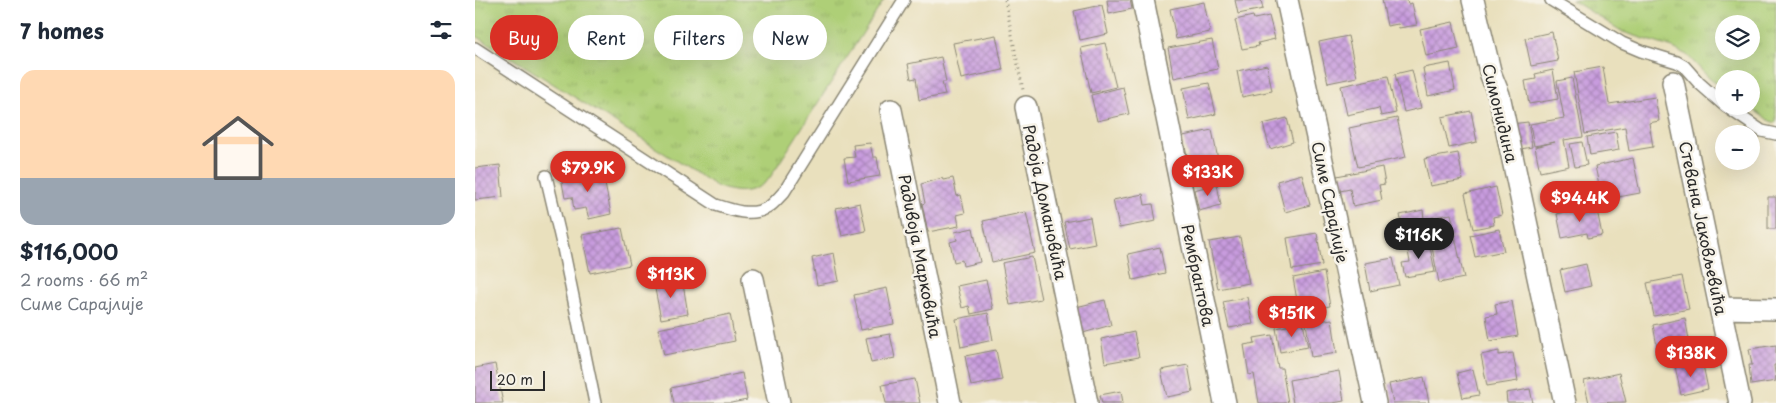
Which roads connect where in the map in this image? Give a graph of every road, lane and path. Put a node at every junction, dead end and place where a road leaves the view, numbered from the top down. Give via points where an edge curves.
1 (905, 0) edge
2 (1005, 0) edge
3 (1143, 0) edge
4 (1287, 0) edge
5 (1473, 0) edge
6 (1551, 0) edge
7 (475, 48) edge
8 (1673, 82) dead end
9 (1715, 98) edge
10 (1026, 107) joint
11 (891, 110) dead end
12 (1738, 115) edge
13 (1776, 134) edge
14 (546, 176) dead end
15 (753, 279) dead end
16 (1721, 308) junction
17 (1776, 309) edge
18 (595, 403) edge
19 (779, 403) edge
20 (950, 403) edge
21 (1087, 403) edge
22 (1225, 403) edge
23 (1375, 403) edge
24 (1565, 403) edge
25 (1740, 403) edge

1 - 7 lane via 784,192 767,208 751,212 734,212 716,205
2 - 10 path, Радоја Домановића
3 - 22 street, Рембрантова
4 - 23 street, Симе Сарајлије
5 - 24 street, Симонидина via 1499,95
6 - 9 lane via 1622,43 1684,66
8 - 16 street, Стевана Јаковљевића
10 - 21 street, Радоја Домановића
11 - 20 street, Радивоја Марковића
12 - 13 lane via 1763,131
14 - 18 lane
15 - 19 street
16 - 17 street
16 - 25 street, Стевана Јаковљевића

